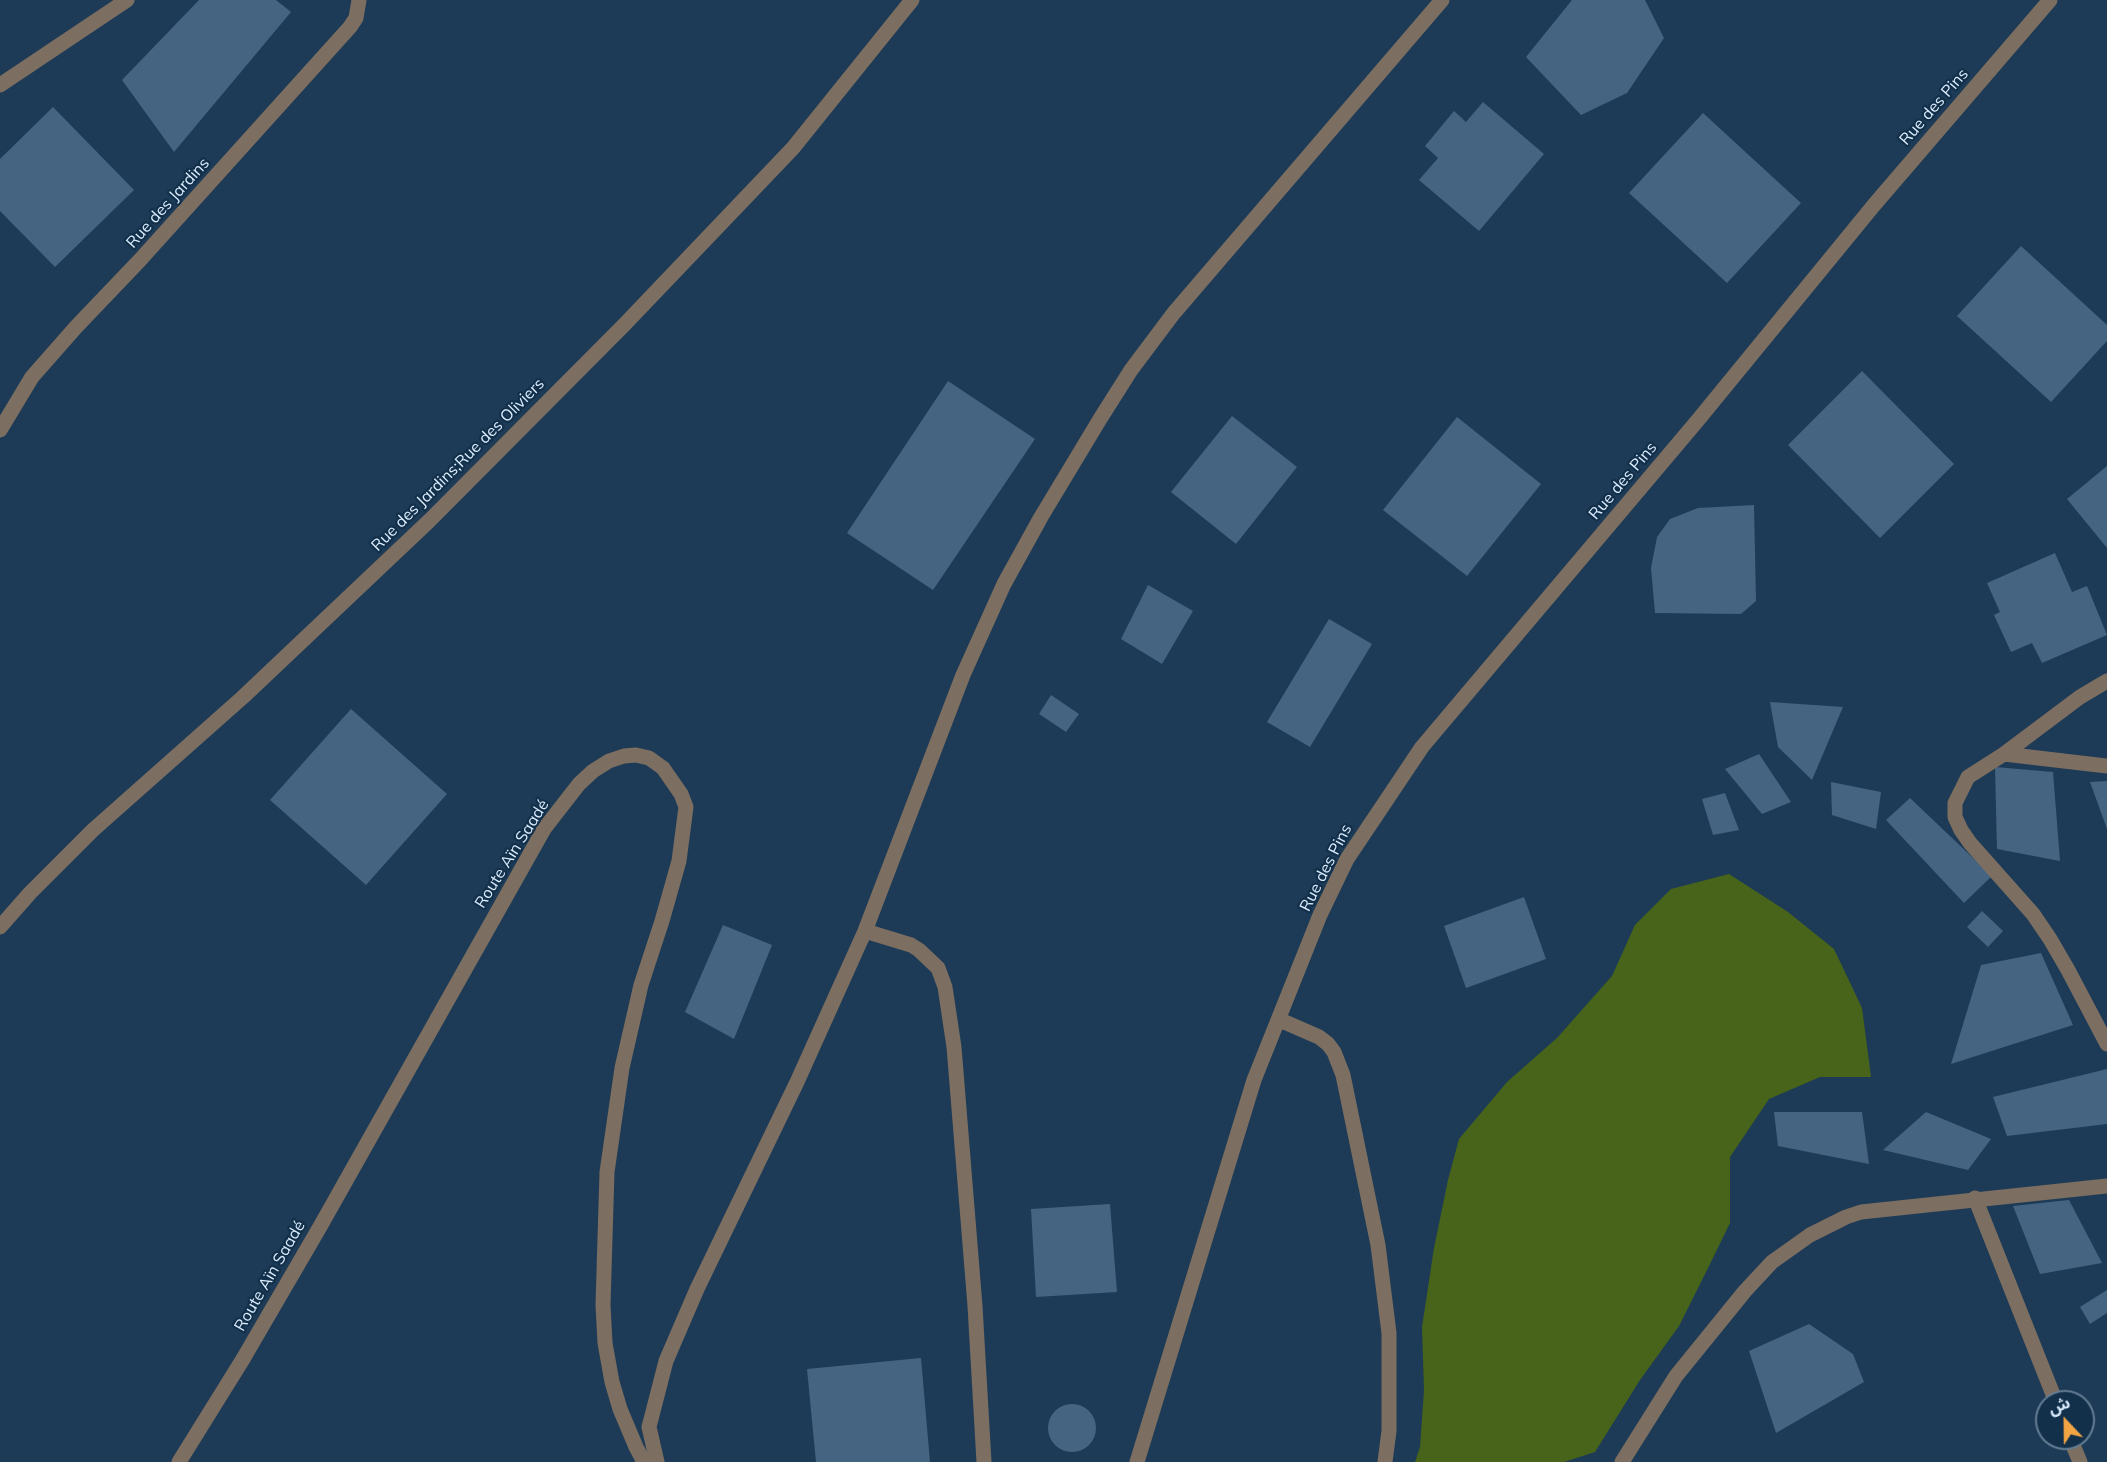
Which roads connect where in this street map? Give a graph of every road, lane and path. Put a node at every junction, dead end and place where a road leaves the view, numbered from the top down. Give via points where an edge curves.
1 (127, 0) edge
2 (359, 0) edge
3 (912, 0) edge
4 (1442, 0) edge
5 (2050, 0) edge
6 (0, 85) edge
7 (0, 430) edge
8 (2107, 681) edge
9 (2004, 754) junction
10 (2107, 766) edge
11 (0, 927) edge
12 (865, 931) junction
13 (1280, 1020) junction
14 (2107, 1044) edge
15 (2107, 1186) edge
16 (1975, 1198) junction
17 (2051, 1390) edge
18 (179, 1462) edge
19 (644, 1462) edge
20 (657, 1462) edge
21 (984, 1462) edge
22 (1137, 1462) edge
23 (1385, 1462) edge
24 (1623, 1462) edge

1 - 6 street
2 - 7 street, Rue des Jardins via 350,27 32,377
3 - 11 street, Rue des Jardins;Rue des Oliviers via 793,148 616,333 429,521 243,697 93,830
4 - 12 street via 1173,314 1100,419 1004,584 963,675
5 - 13 street, Rue des Pins via 1422,747 1347,859 1320,915
8 - 9 street
9 - 10 street
9 - 14 street via 1968,777 1955,803 1955,817 1970,843 2050,939
12 - 20 street via 666,1360 649,1427
12 - 21 street via 919,950 938,969 945,987 956,1071
13 - 22 street, Rue des Pins via 1248,1099
13 - 23 street via 1328,1044 1343,1075 1378,1245 1389,1333 1389,1431
15 - 16 street
16 - 17 street
16 - 24 street via 1861,1212 1790,1248 1746,1291 1676,1376
18 - 19 street, Route Aïn Saadé via 321,1225 544,829 593,771 609,761 636,755 663,768 686,807 679,861 641,985 624,1057 607,1172 605,1343 620,1409

